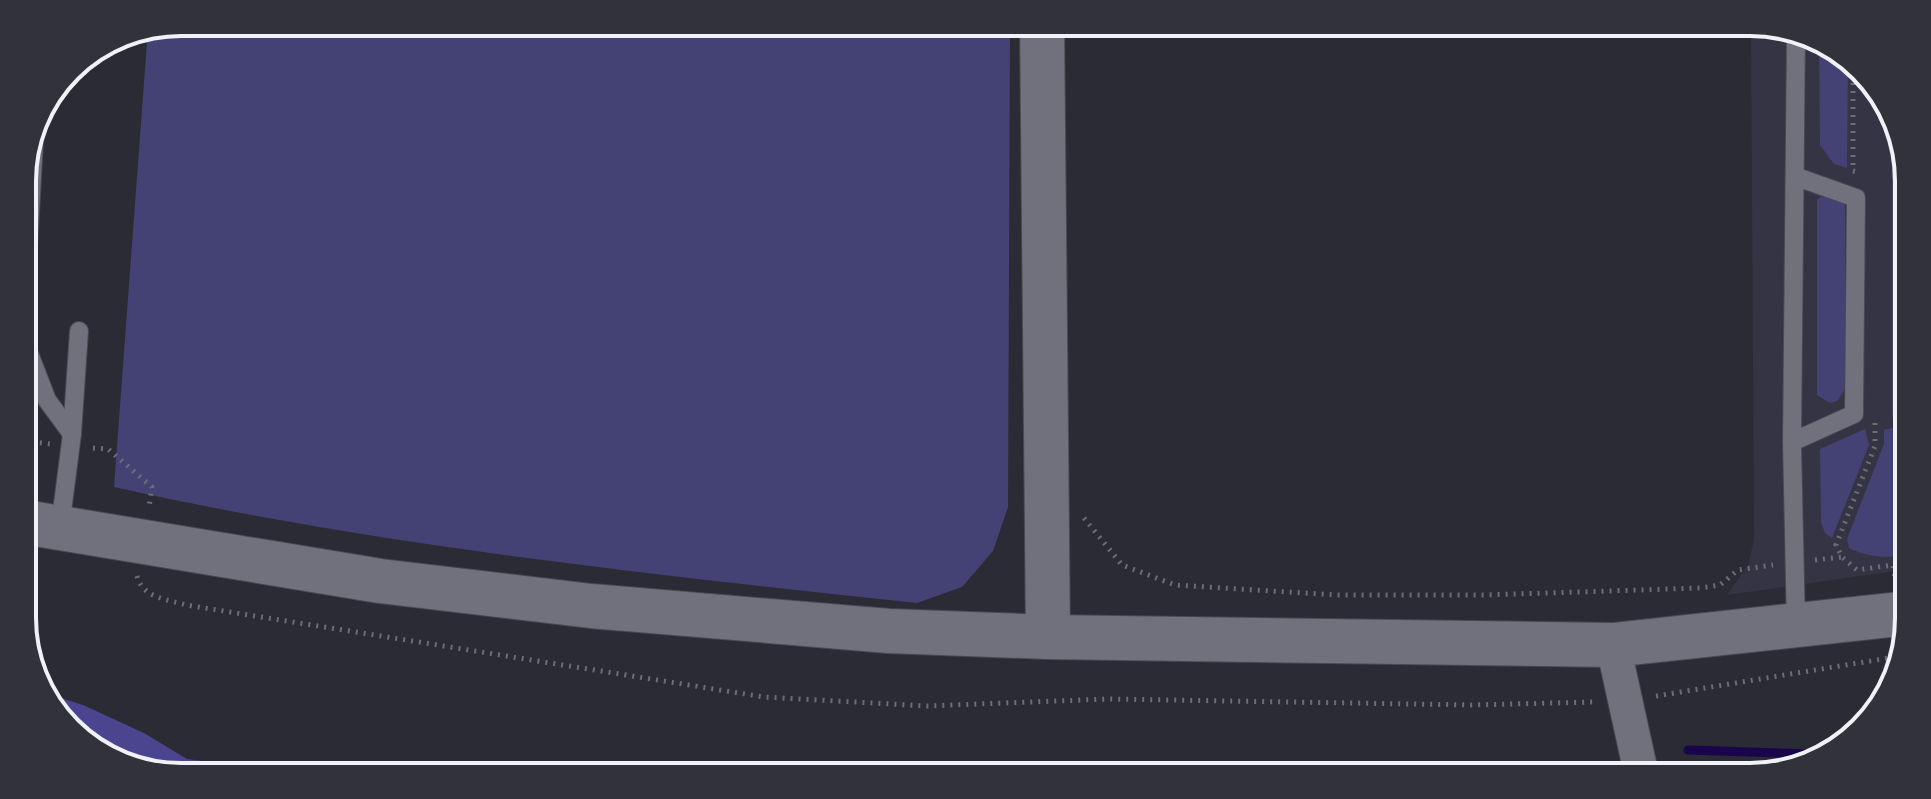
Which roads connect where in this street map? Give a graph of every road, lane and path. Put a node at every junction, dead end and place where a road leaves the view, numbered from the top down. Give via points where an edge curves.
1 (1042, 36) edge
2 (1796, 44) edge
3 (1797, 177) junction
4 (79, 331) dead end
5 (36, 372) edge
6 (72, 434) junction
7 (1792, 442) junction
8 (1081, 514) dead end
9 (42, 525) edge
10 (1738, 570) dead end
11 (1895, 615) edge
12 (1796, 628) junction
13 (1048, 637) junction
14 (1613, 645) junction
15 (1639, 763) edge

1 - 13 main road
2 - 3 lane
3 - 7 lane
3 - 7 lane via 1856,198 1854,414
4 - 6 lane
5 - 6 lane via 47,400
6 - 9 lane
7 - 12 lane
8 - 10 path via 1122,565 1175,585 1336,595 1485,595 1700,588 1720,585
9 - 13 main road via 380,581 591,606 889,631
11 - 12 main road
12 - 14 main road
13 - 14 main road
14 - 15 street

